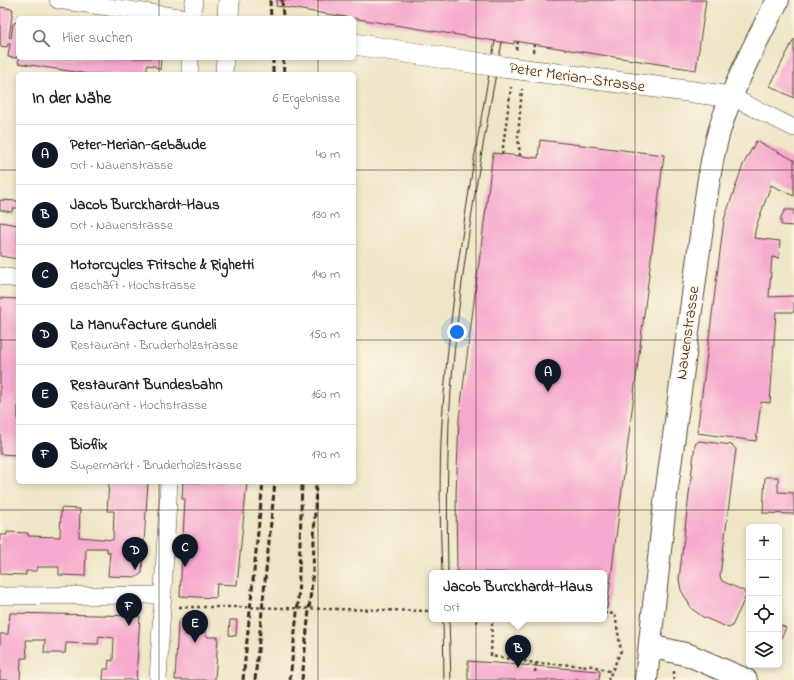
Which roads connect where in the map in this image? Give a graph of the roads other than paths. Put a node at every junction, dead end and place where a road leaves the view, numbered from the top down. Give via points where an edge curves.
1 (58, 0) edge
2 (194, 0) edge
3 (229, 0) edge
4 (778, 0) edge
5 (172, 16) edge
6 (192, 16) edge
7 (228, 16) edge
8 (356, 44) edge
9 (190, 60) edge
10 (225, 60) edge
11 (190, 72) edge
12 (224, 72) edge
13 (732, 97) junction
14 (794, 128) edge
15 (0, 276) edge
16 (16, 279) edge
17 (170, 484) edge
18 (164, 595) junction
19 (0, 596) edge
20 (650, 646) junction
21 (158, 680) edge
22 (646, 680) edge
23 (746, 680) edge

1 - 5 street
2 - 6 street
3 - 7 street
4 - 13 main road, Nauenstrasse
8 - 13 street, Peter Merian-Strasse, bridge via 513,69
9 - 11 street
10 - 12 street
13 - 14 street, Peter Merian-Strasse
13 - 20 main road, Nauenstrasse via 718,135 705,206 665,503
15 - 16 street
17 - 18 street
18 - 19 street
18 - 21 street
20 - 22 main road, Nauenstrasse
20 - 23 main road via 689,655

